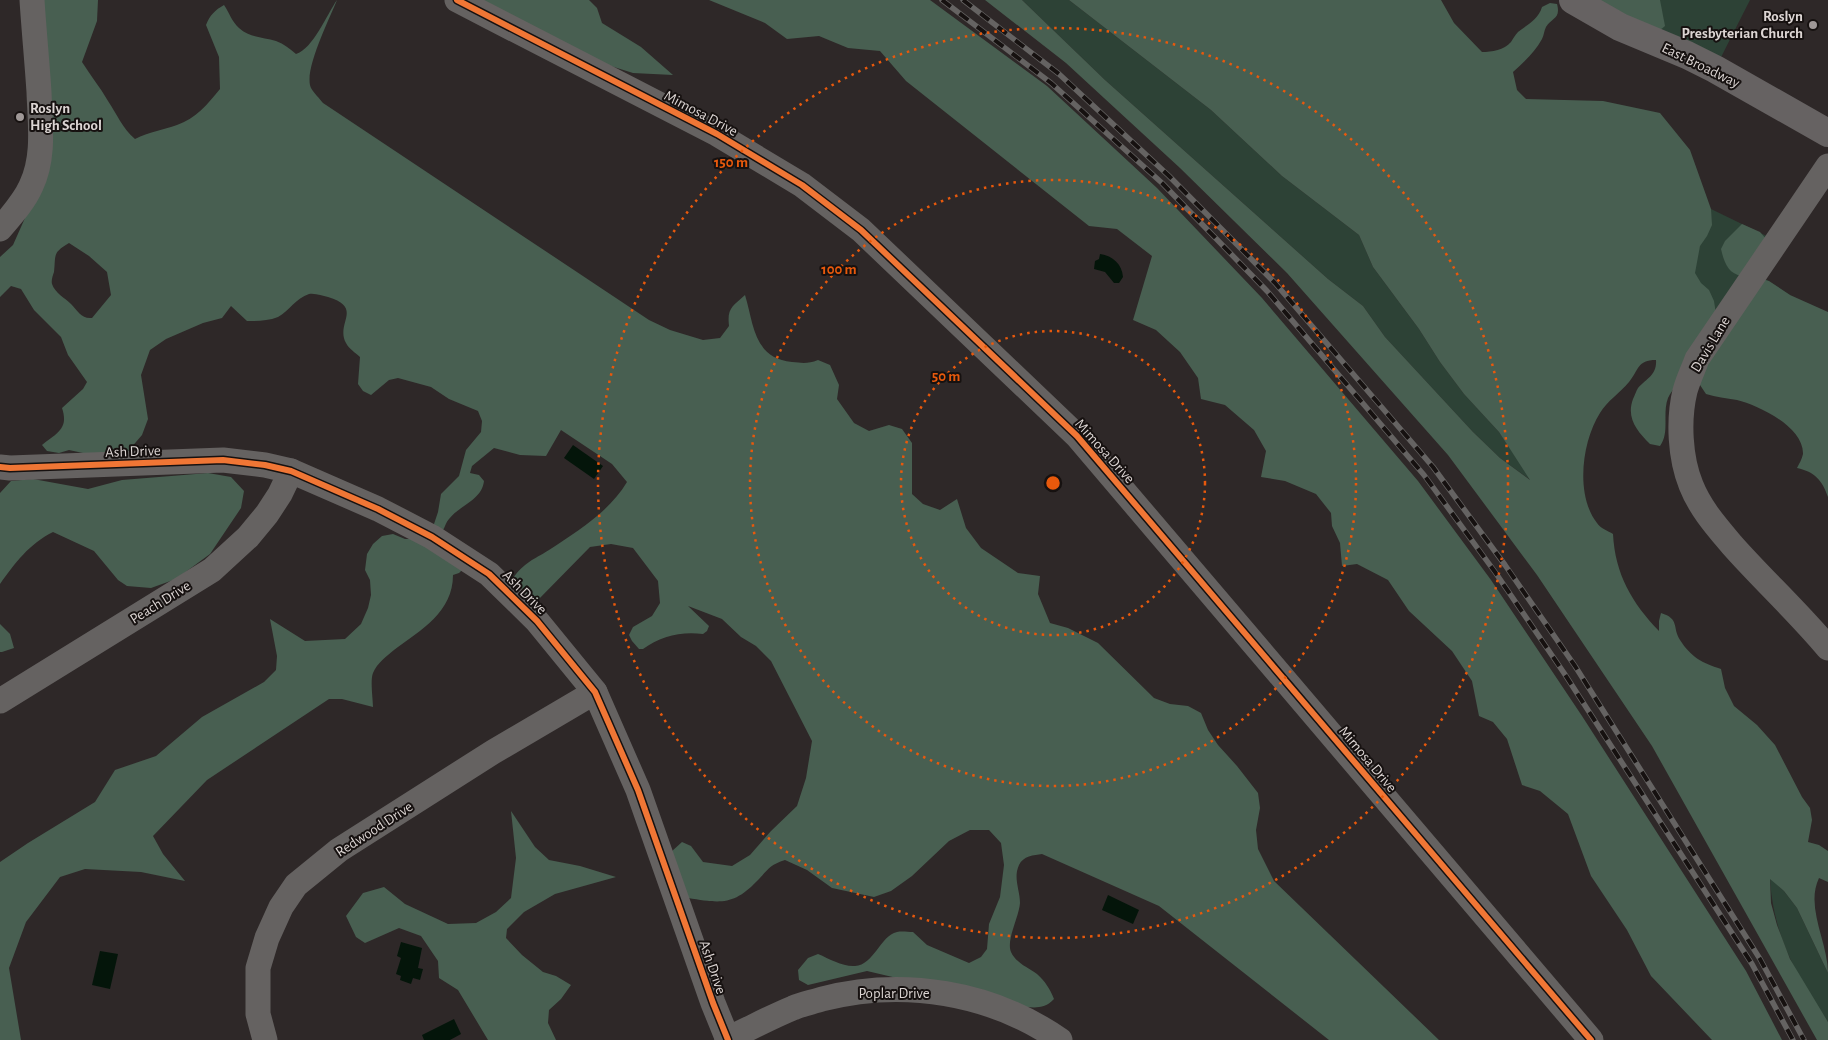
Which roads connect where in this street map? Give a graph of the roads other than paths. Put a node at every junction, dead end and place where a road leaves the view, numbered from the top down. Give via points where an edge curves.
1 (32, 0) edge
2 (457, 0) edge
3 (1573, 0) edge
4 (1828, 133) edge
5 (1828, 166) edge
6 (0, 229) edge
7 (0, 467) edge
8 (291, 471) junction
9 (1828, 648) edge
10 (596, 692) junction
11 (0, 701) edge
12 (265, 1040) edge
13 (728, 1040) edge
14 (1060, 1040) edge
15 (1591, 1040) edge

1 - 6 street via 40,154 36,174 26,196
2 - 15 street, Mimosa Drive via 717,134 802,185 861,230 1077,436
3 - 4 main road, East Broadway via 1620,27 1715,69
5 - 9 street, Davis Lane via 1697,359 1682,407 1682,454 1691,486 1707,516
7 - 8 street, Ash Drive via 223,460
8 - 10 street, Ash Drive via 432,537 489,574 537,621
8 - 11 street, Peach Drive via 280,494 248,538 212,570
10 - 12 street, Redwood Drive via 493,752 340,850 296,885 281,907 258,968 258,1014
10 - 13 street, Ash Drive via 638,790
13 - 14 street, Poplar Drive via 794,1007 847,993 886,989 921,990 976,1000 1028,1021

